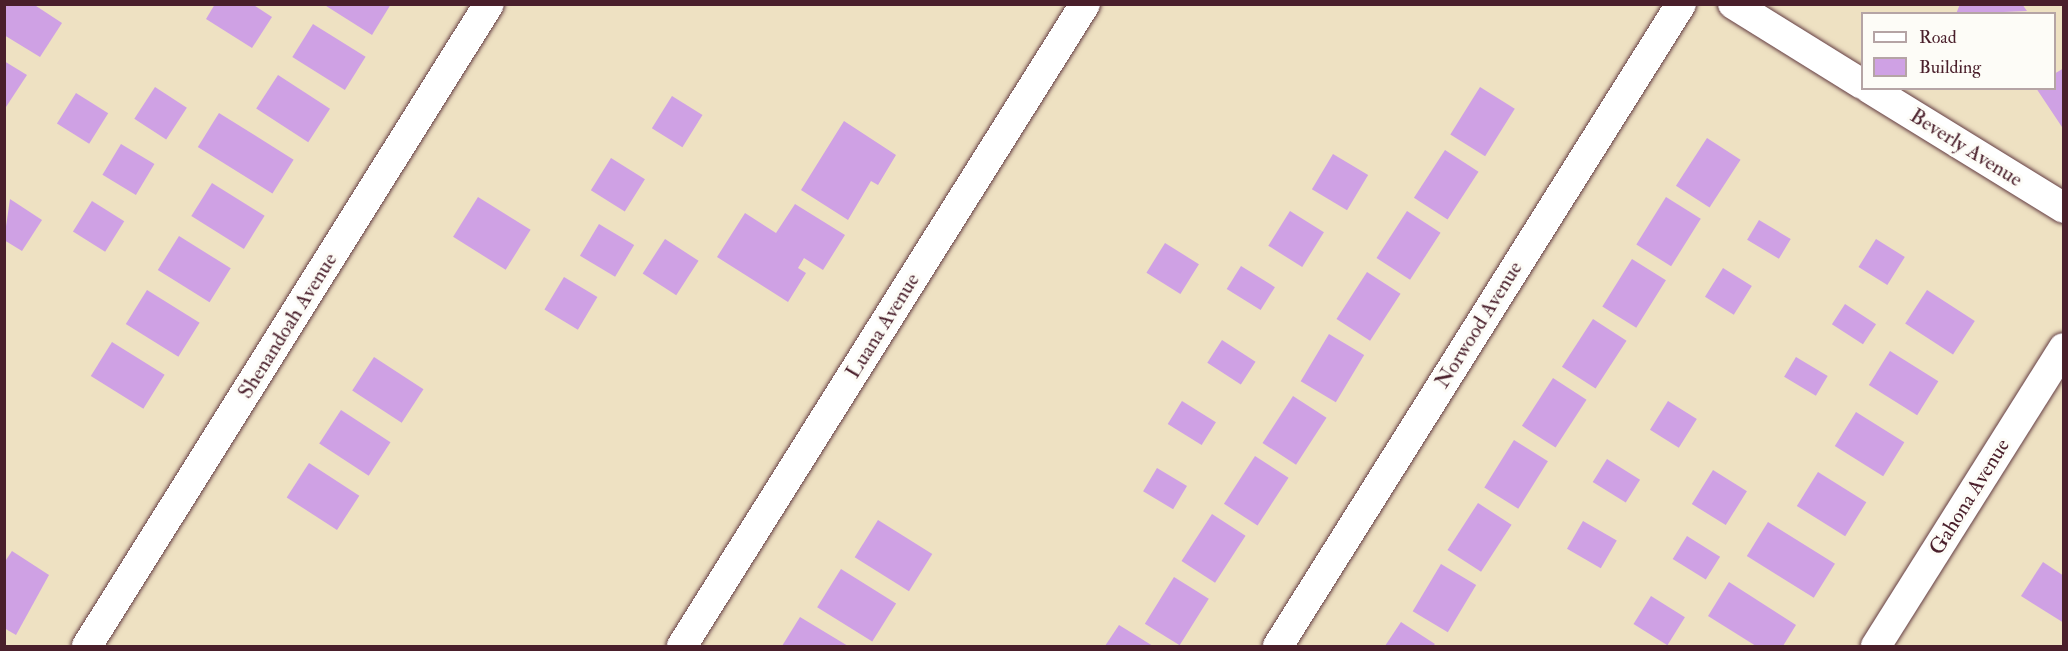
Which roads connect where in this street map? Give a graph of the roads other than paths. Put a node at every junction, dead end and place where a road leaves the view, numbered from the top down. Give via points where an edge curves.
1 (489, 4) edge
2 (1085, 4) edge
3 (1681, 4) edge
4 (1733, 4) edge
5 (1861, 83) edge
6 (1872, 90) edge
7 (2064, 208) edge
8 (2064, 348) edge
9 (87, 646) edge
10 (682, 646) edge
11 (1278, 646) edge
12 (1876, 646) edge

1 - 9 street, Shenandoah Avenue
2 - 10 street, Luana Avenue
3 - 11 street, Norwood Avenue
4 - 5 street
6 - 7 street, Beverly Avenue
8 - 12 street, Gahona Avenue

